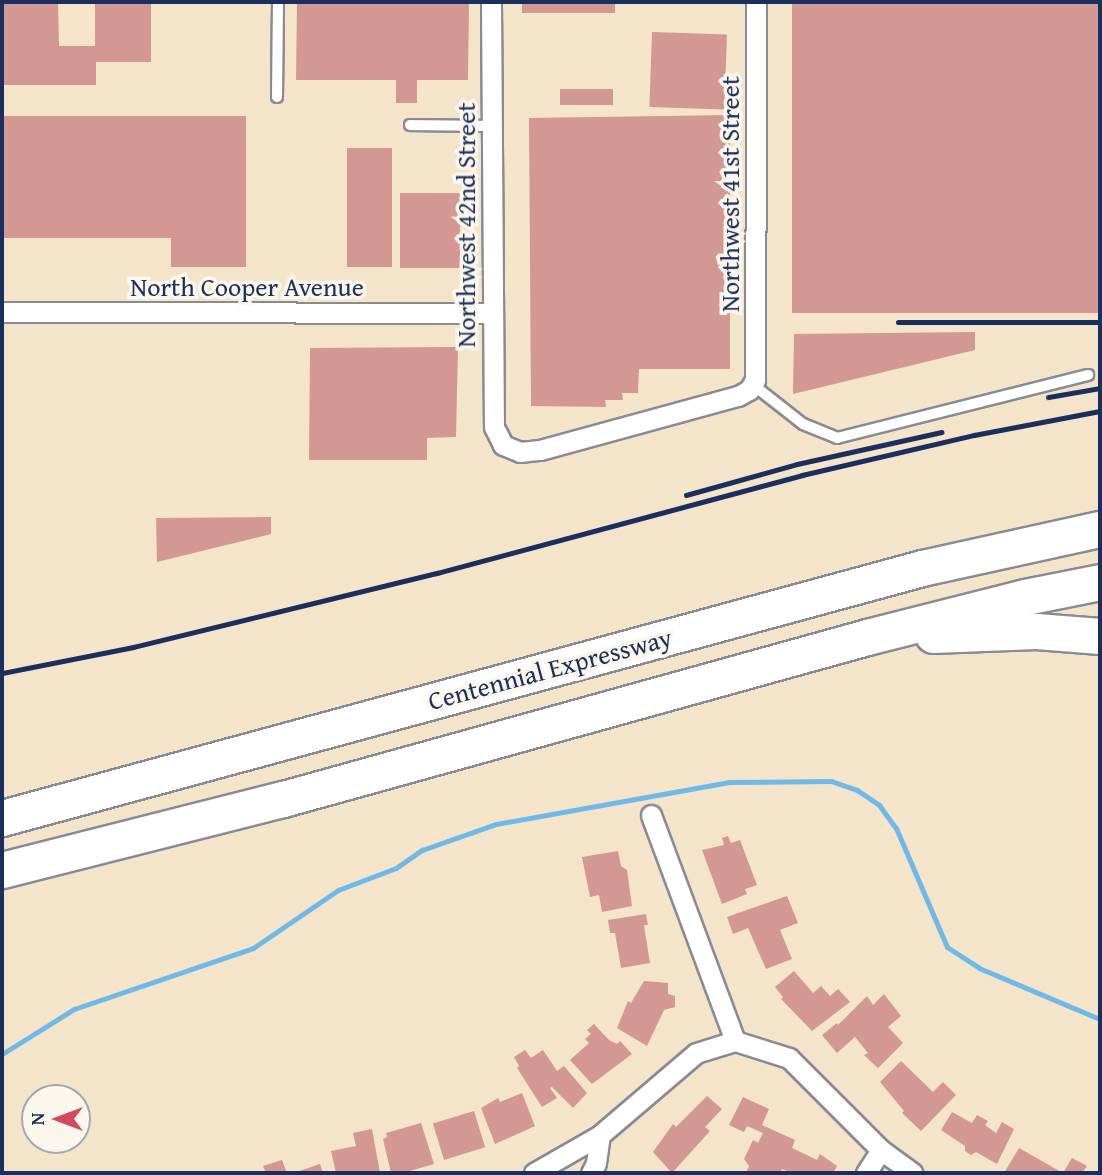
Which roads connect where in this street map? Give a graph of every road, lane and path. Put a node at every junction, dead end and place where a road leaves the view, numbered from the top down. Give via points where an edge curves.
1 (278, 2) edge
2 (491, 2) edge
3 (756, 2) edge
4 (277, 97) dead end
5 (410, 125) dead end
6 (492, 126) junction
7 (2, 312) edge
8 (493, 313) junction
9 (1088, 375) dead end
10 (752, 384) junction
11 (1100, 529) edge
12 (1100, 582) edge
13 (1100, 636) edge
14 (867, 637) junction
15 (651, 815) dead end
16 (2, 818) edge
17 (2, 870) edge
18 (735, 1041) junction
19 (600, 1135) junction
20 (881, 1150) junction
21 (534, 1173) edge
22 (591, 1173) edge
23 (866, 1173) edge
24 (913, 1173) edge

1 - 4 lane
2 - 6 street, Northwest 42nd Street
3 - 10 street, Northwest 41st Street via 757,365
5 - 6 lane
6 - 8 street, Northwest 42nd Street
7 - 8 street, North Cooper Avenue
8 - 10 street, Northwest 42nd Street via 494,427 503,444 520,452 738,396
9 - 10 lane via 836,438 793,418
11 - 16 highway, Centennial Expressway via 922,568
12 - 14 highway, Centennial Expressway
13 - 14 highway via 1036,631
14 - 17 highway, Centennial Expressway via 283,799
15 - 18 street
18 - 19 street via 696,1053
18 - 20 street via 789,1058
19 - 21 street
19 - 22 street
20 - 23 street
20 - 24 street

